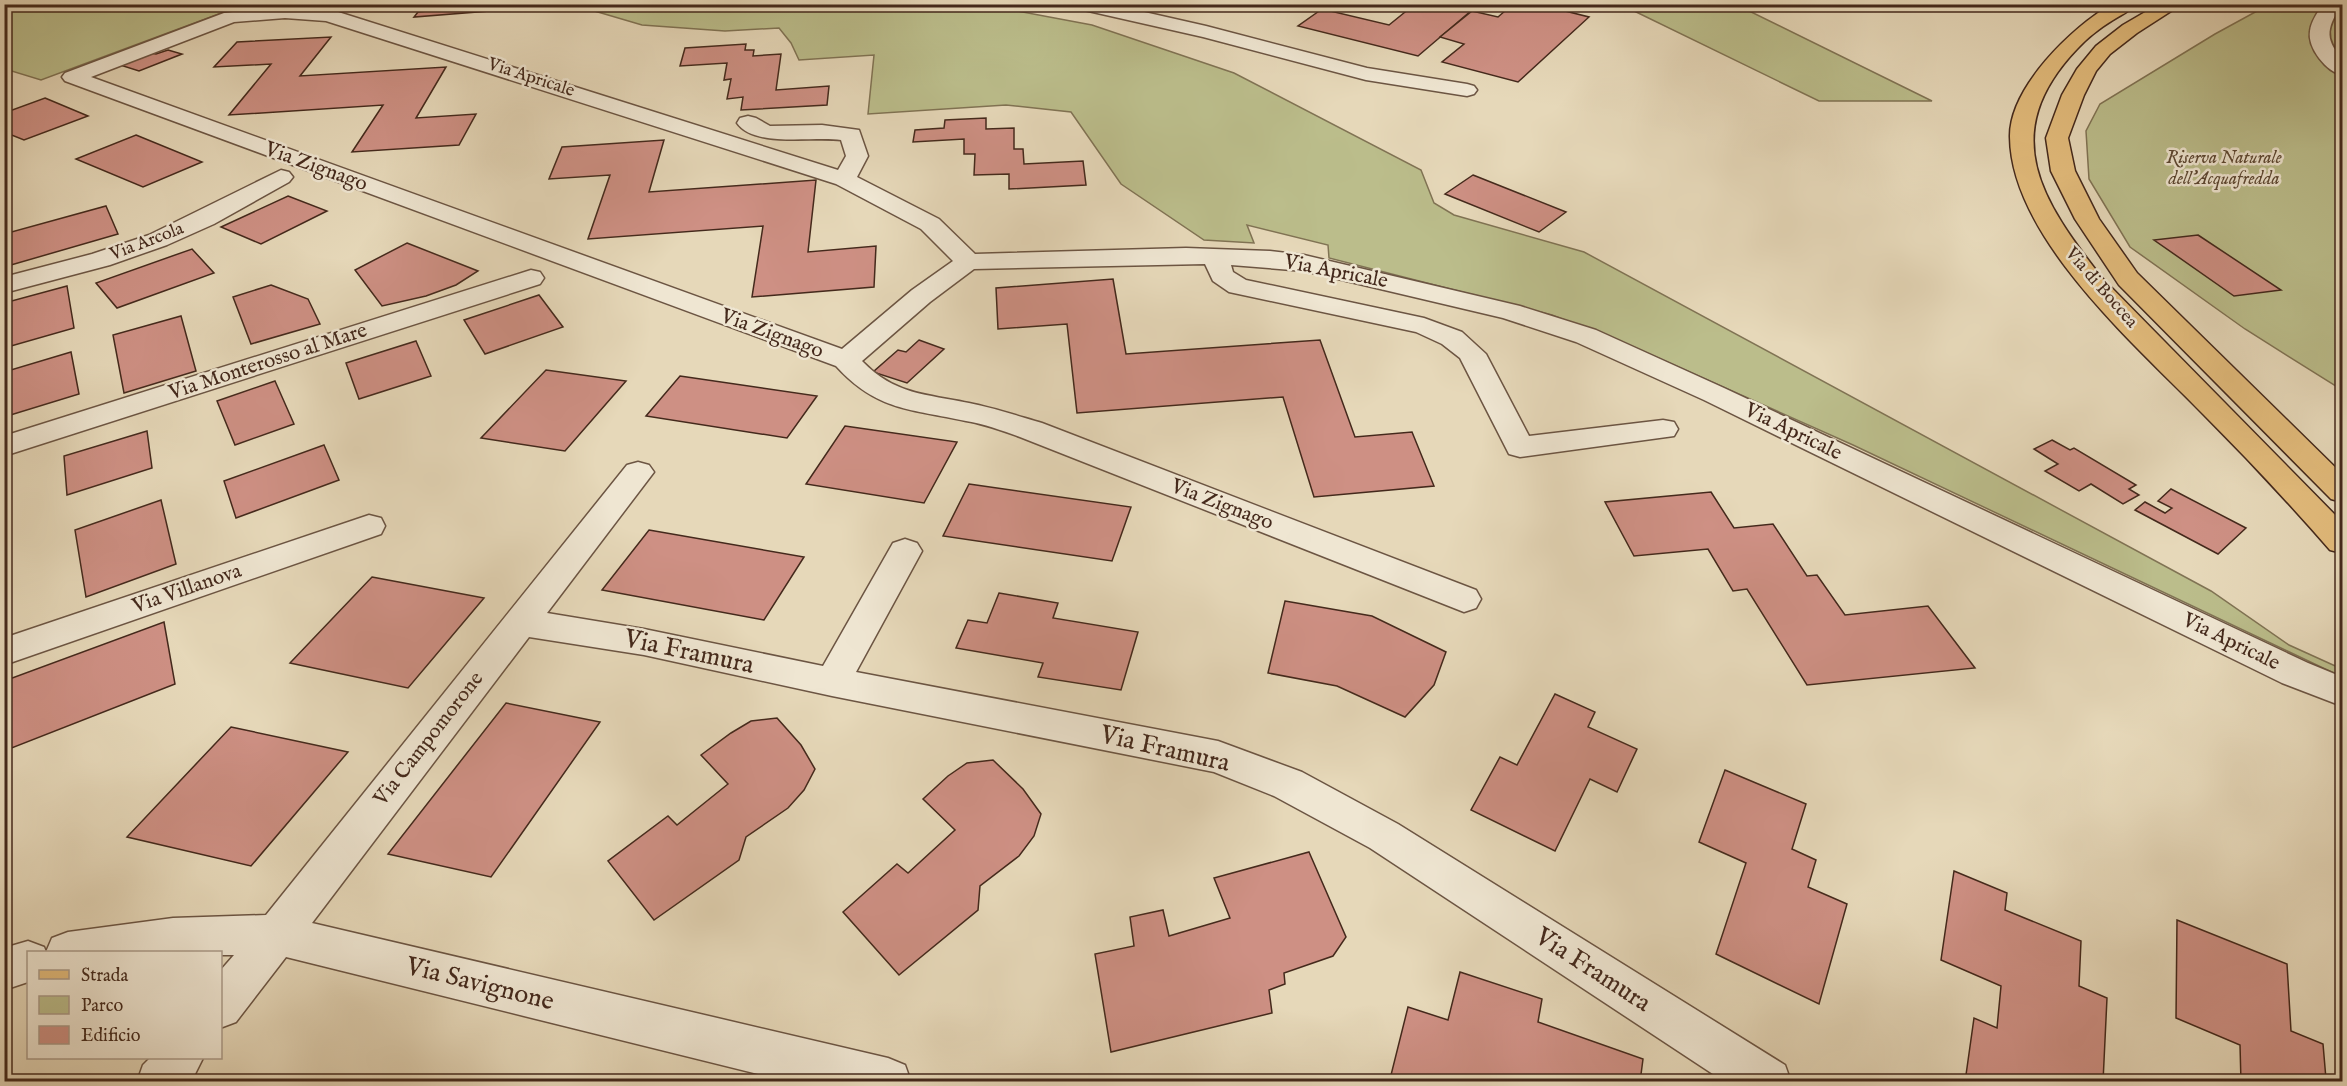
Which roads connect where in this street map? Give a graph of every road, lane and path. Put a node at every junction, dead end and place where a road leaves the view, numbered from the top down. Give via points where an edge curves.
1 (275, 4) edge
2 (1082, 4) edge
3 (2126, 4) edge
4 (2173, 4) edge
5 (2333, 4) edge
6 (250, 13) junction
7 (2343, 69) edge
8 (72, 77) joint
9 (1467, 90) dead end
10 (748, 123) dead end
11 (280, 177) dead end
12 (844, 178) junction
13 (1215, 256) junction
14 (968, 262) junction
15 (531, 278) dead end
16 (4, 285) edge
17 (846, 360) junction
18 (1663, 429) dead end
19 (4, 446) edge
20 (638, 472) dead end
21 (2343, 492) edge
22 (369, 526) dead end
23 (2343, 542) edge
24 (905, 551) dead end
25 (1464, 599) dead end
26 (520, 622) junction
27 (4, 652) edge
28 (832, 682) junction
29 (2343, 692) edge
30 (278, 935) junction
31 (75, 951) edge
32 (27, 962) edge
33 (4, 969) edge
34 (222, 1005) edge
35 (179, 1059) edge
36 (821, 1074) edge
37 (160, 1082) edge
38 (888, 1082) edge
39 (1768, 1082) edge

1 - 6 street
2 - 9 street via 1366,74
3 - 23 main road, Via di Boccea via 2069,43 2049,68 2030,105 2021,138 2036,194 2060,240 2103,294
4 - 21 main road, Via di Boccea via 2130,29 2103,50 2087,69 2057,138 2063,171 2086,219 2128,279
5 - 7 street via 2318,29 2324,48
6 - 8 street, Via Apricale via 217,21
6 - 12 street, Via Apricale via 296,12 335,17
8 - 17 street, Via Zignago
10 - 12 street via 753,129 772,132 851,135 857,156
11 - 16 street, Via Arcola via 158,240
12 - 14 street, Via Apricale via 930,224
13 - 14 street, Via Apricale
13 - 18 street, Via Apricale via 1222,276 1238,286 1424,326 1452,338 1472,354 1520,447
13 - 29 street, Via Apricale via 1304,263 1511,312 1586,336 2295,674
14 - 17 street
15 - 19 street, Via Monterosso al Mare
17 - 25 street, Via Zignago via 862,379 898,400 971,413 1031,430
20 - 26 street, Via Campomorone
22 - 27 street, Via Villanova
24 - 28 street
26 - 28 street, Via Framura via 644,642
26 - 30 street, Via Campomorone
28 - 39 street, Via Framura via 1218,757 1288,784 1384,836
30 - 31 street, Via Savignone via 160,939
30 - 34 street, Via Campomorone
30 - 36 street, Via Savignone
32 - 33 street
35 - 37 street
36 - 38 street, Via Savignone

